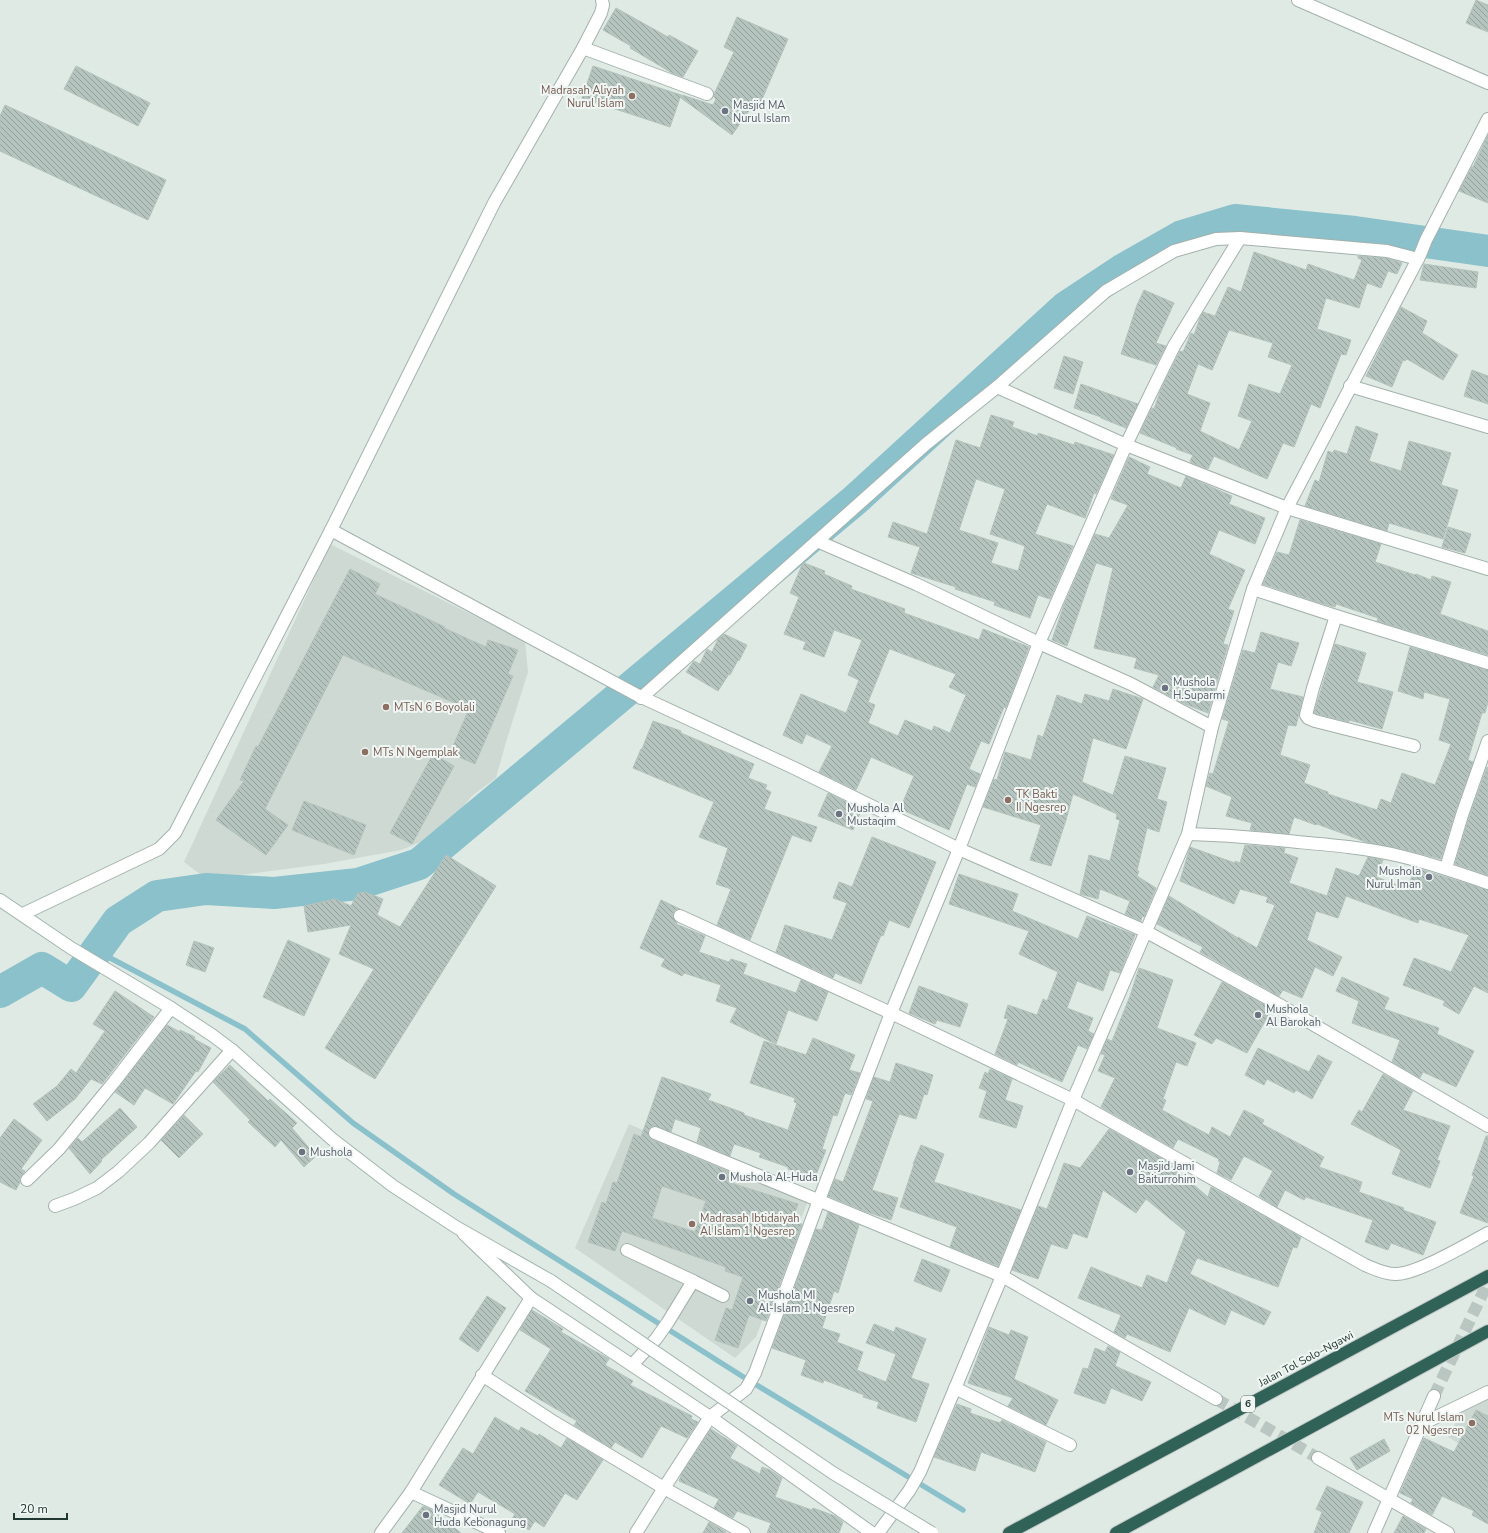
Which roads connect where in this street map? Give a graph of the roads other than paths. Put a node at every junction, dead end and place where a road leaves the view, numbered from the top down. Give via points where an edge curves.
1 (602, 0) edge
2 (1298, 0) edge
3 (583, 48) junction
4 (1488, 83) edge
5 (707, 94) dead end
6 (1488, 119) edge
7 (1240, 238) junction
8 (1419, 257) junction
9 (1350, 386) junction
10 (997, 387) junction
11 (1488, 427) edge
12 (1126, 445) junction
13 (1287, 508) junction
14 (331, 530) junction
15 (817, 542) junction
16 (1488, 569) edge
17 (1253, 589) junction
18 (1336, 616) junction
19 (1039, 643) junction
20 (1488, 663) edge
21 (639, 697) junction
22 (1212, 727) junction
23 (1488, 741) edge
24 (1414, 746) dead end
25 (1188, 834) junction
26 (959, 849) junction
27 (1446, 868) junction
28 (1488, 883) edge
29 (0, 900) edge
30 (22, 914) junction
31 (680, 916) dead end
32 (1145, 931) junction
33 (171, 1008) junction
34 (891, 1013) junction
35 (232, 1050) junction
36 (1073, 1100) junction
37 (1488, 1126) edge
38 (655, 1133) dead end
39 (27, 1180) dead end
40 (819, 1200) junction
41 (55, 1206) dead end
42 (456, 1227) junction
43 (1488, 1233) edge
44 (627, 1250) dead end
45 (1002, 1276) junction
46 (1488, 1276) edge
47 (693, 1281) junction
48 (723, 1296) dead end
49 (531, 1298) junction
50 (1488, 1331) edge
51 (632, 1365) junction
52 (482, 1375) junction
53 (955, 1388) junction
54 (1488, 1392) edge
55 (1434, 1396) tunnel mouth
56 (1216, 1399) tunnel mouth
57 (710, 1417) junction
58 (1422, 1424) junction
59 (1070, 1445) dead end
60 (1318, 1458) tunnel mouth
61 (664, 1488) junction
62 (411, 1492) junction
63 (1390, 1500) junction
64 (381, 1533) edge
65 (498, 1533) edge
66 (636, 1533) edge
67 (744, 1533) edge
68 (872, 1533) edge
69 (878, 1533) edge
70 (932, 1533) edge
71 (1009, 1533) edge
72 (1116, 1533) edge
73 (1374, 1533) edge
74 (1448, 1533) edge

1 - 3 street via 601,14
2 - 4 street
3 - 5 street
3 - 14 street via 494,203
6 - 8 street
7 - 8 street via 1387,251
7 - 10 street via 1216,239 1174,251 1106,291
7 - 12 street via 1174,346
8 - 9 street
9 - 11 street
9 - 13 street
10 - 12 street
10 - 15 street via 926,444
12 - 13 street
12 - 19 street
13 - 16 street
13 - 17 street
14 - 21 street
14 - 30 street via 180,826 172,837 159,849
15 - 19 street via 916,584
15 - 21 street
17 - 18 street
17 - 22 street
18 - 20 street
18 - 24 street via 1306,715 1315,721
19 - 22 street via 1131,684
19 - 26 street
21 - 26 street via 794,768
22 - 25 street
23 - 27 street
25 - 27 street via 1338,846 1399,856
25 - 32 street
26 - 32 street
26 - 34 street
27 - 28 street
29 - 30 street
30 - 33 street via 71,948
31 - 34 street
32 - 36 street
32 - 37 street via 1278,1004
33 - 35 street
33 - 39 street via 59,1149
34 - 36 street
34 - 40 street
35 - 41 street via 149,1143 118,1172 97,1188
35 - 42 street via 332,1139 393,1186
36 - 43 street via 1365,1265 1382,1272 1405,1273 1422,1267
36 - 45 street
38 - 40 street
40 - 45 street
40 - 57 street via 755,1373 746,1389
42 - 49 street
42 - 70 street, bridge via 551,1280 833,1473
44 - 47 street
45 - 53 street
45 - 56 street
46 - 71 highway, Jalan Tol Solo–Ngawi / 6
47 - 48 street
47 - 51 street via 668,1322
49 - 51 street
49 - 52 street
50 - 72 highway
51 - 57 street
52 - 61 street
52 - 62 street
53 - 59 street
53 - 69 street via 920,1472
54 - 58 street
55 - 58 street
57 - 61 street
57 - 68 street
58 - 63 street
60 - 63 street
61 - 66 street
61 - 67 street
62 - 64 street
62 - 65 street
63 - 73 street
63 - 74 street

